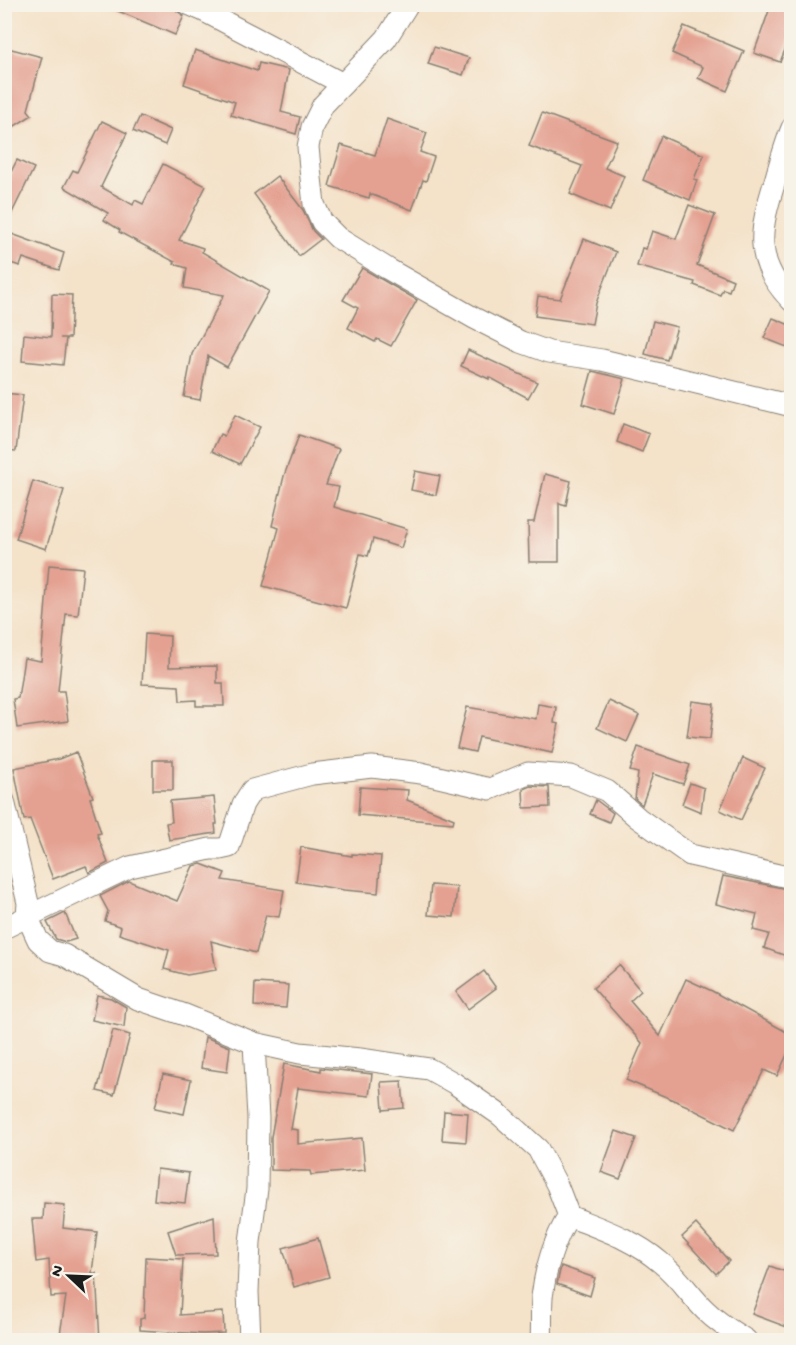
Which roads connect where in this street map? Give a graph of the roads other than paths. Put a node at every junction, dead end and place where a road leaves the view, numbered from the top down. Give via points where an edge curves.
1 (188, 4) edge
2 (408, 4) edge
3 (343, 84) junction
4 (792, 128) edge
5 (792, 301) edge
6 (792, 406) edge
7 (4, 801) edge
8 (792, 878) edge
9 (27, 916) junction
10 (4, 928) edge
11 (254, 1043) junction
12 (569, 1216) junction
13 (250, 1341) edge
14 (541, 1341) edge
15 (746, 1341) edge

1 - 3 street
2 - 3 street via 386,39
3 - 6 street via 323,105 308,147 314,204 322,222 338,238 521,342 549,352 602,360
4 - 5 street via 761,232 772,274
7 - 9 street via 28,903
8 - 9 street via 690,855 607,791 571,776 528,773 490,789 421,773 372,767 312,774 252,790 243,804 229,847 130,867
9 - 10 street
9 - 11 street via 38,940 50,951 64,955 138,999
11 - 12 street via 300,1053 429,1069 480,1100 538,1149
11 - 13 street via 258,1118 257,1189 250,1242
12 - 14 street via 546,1279
12 - 15 street via 627,1239 660,1261 704,1309

